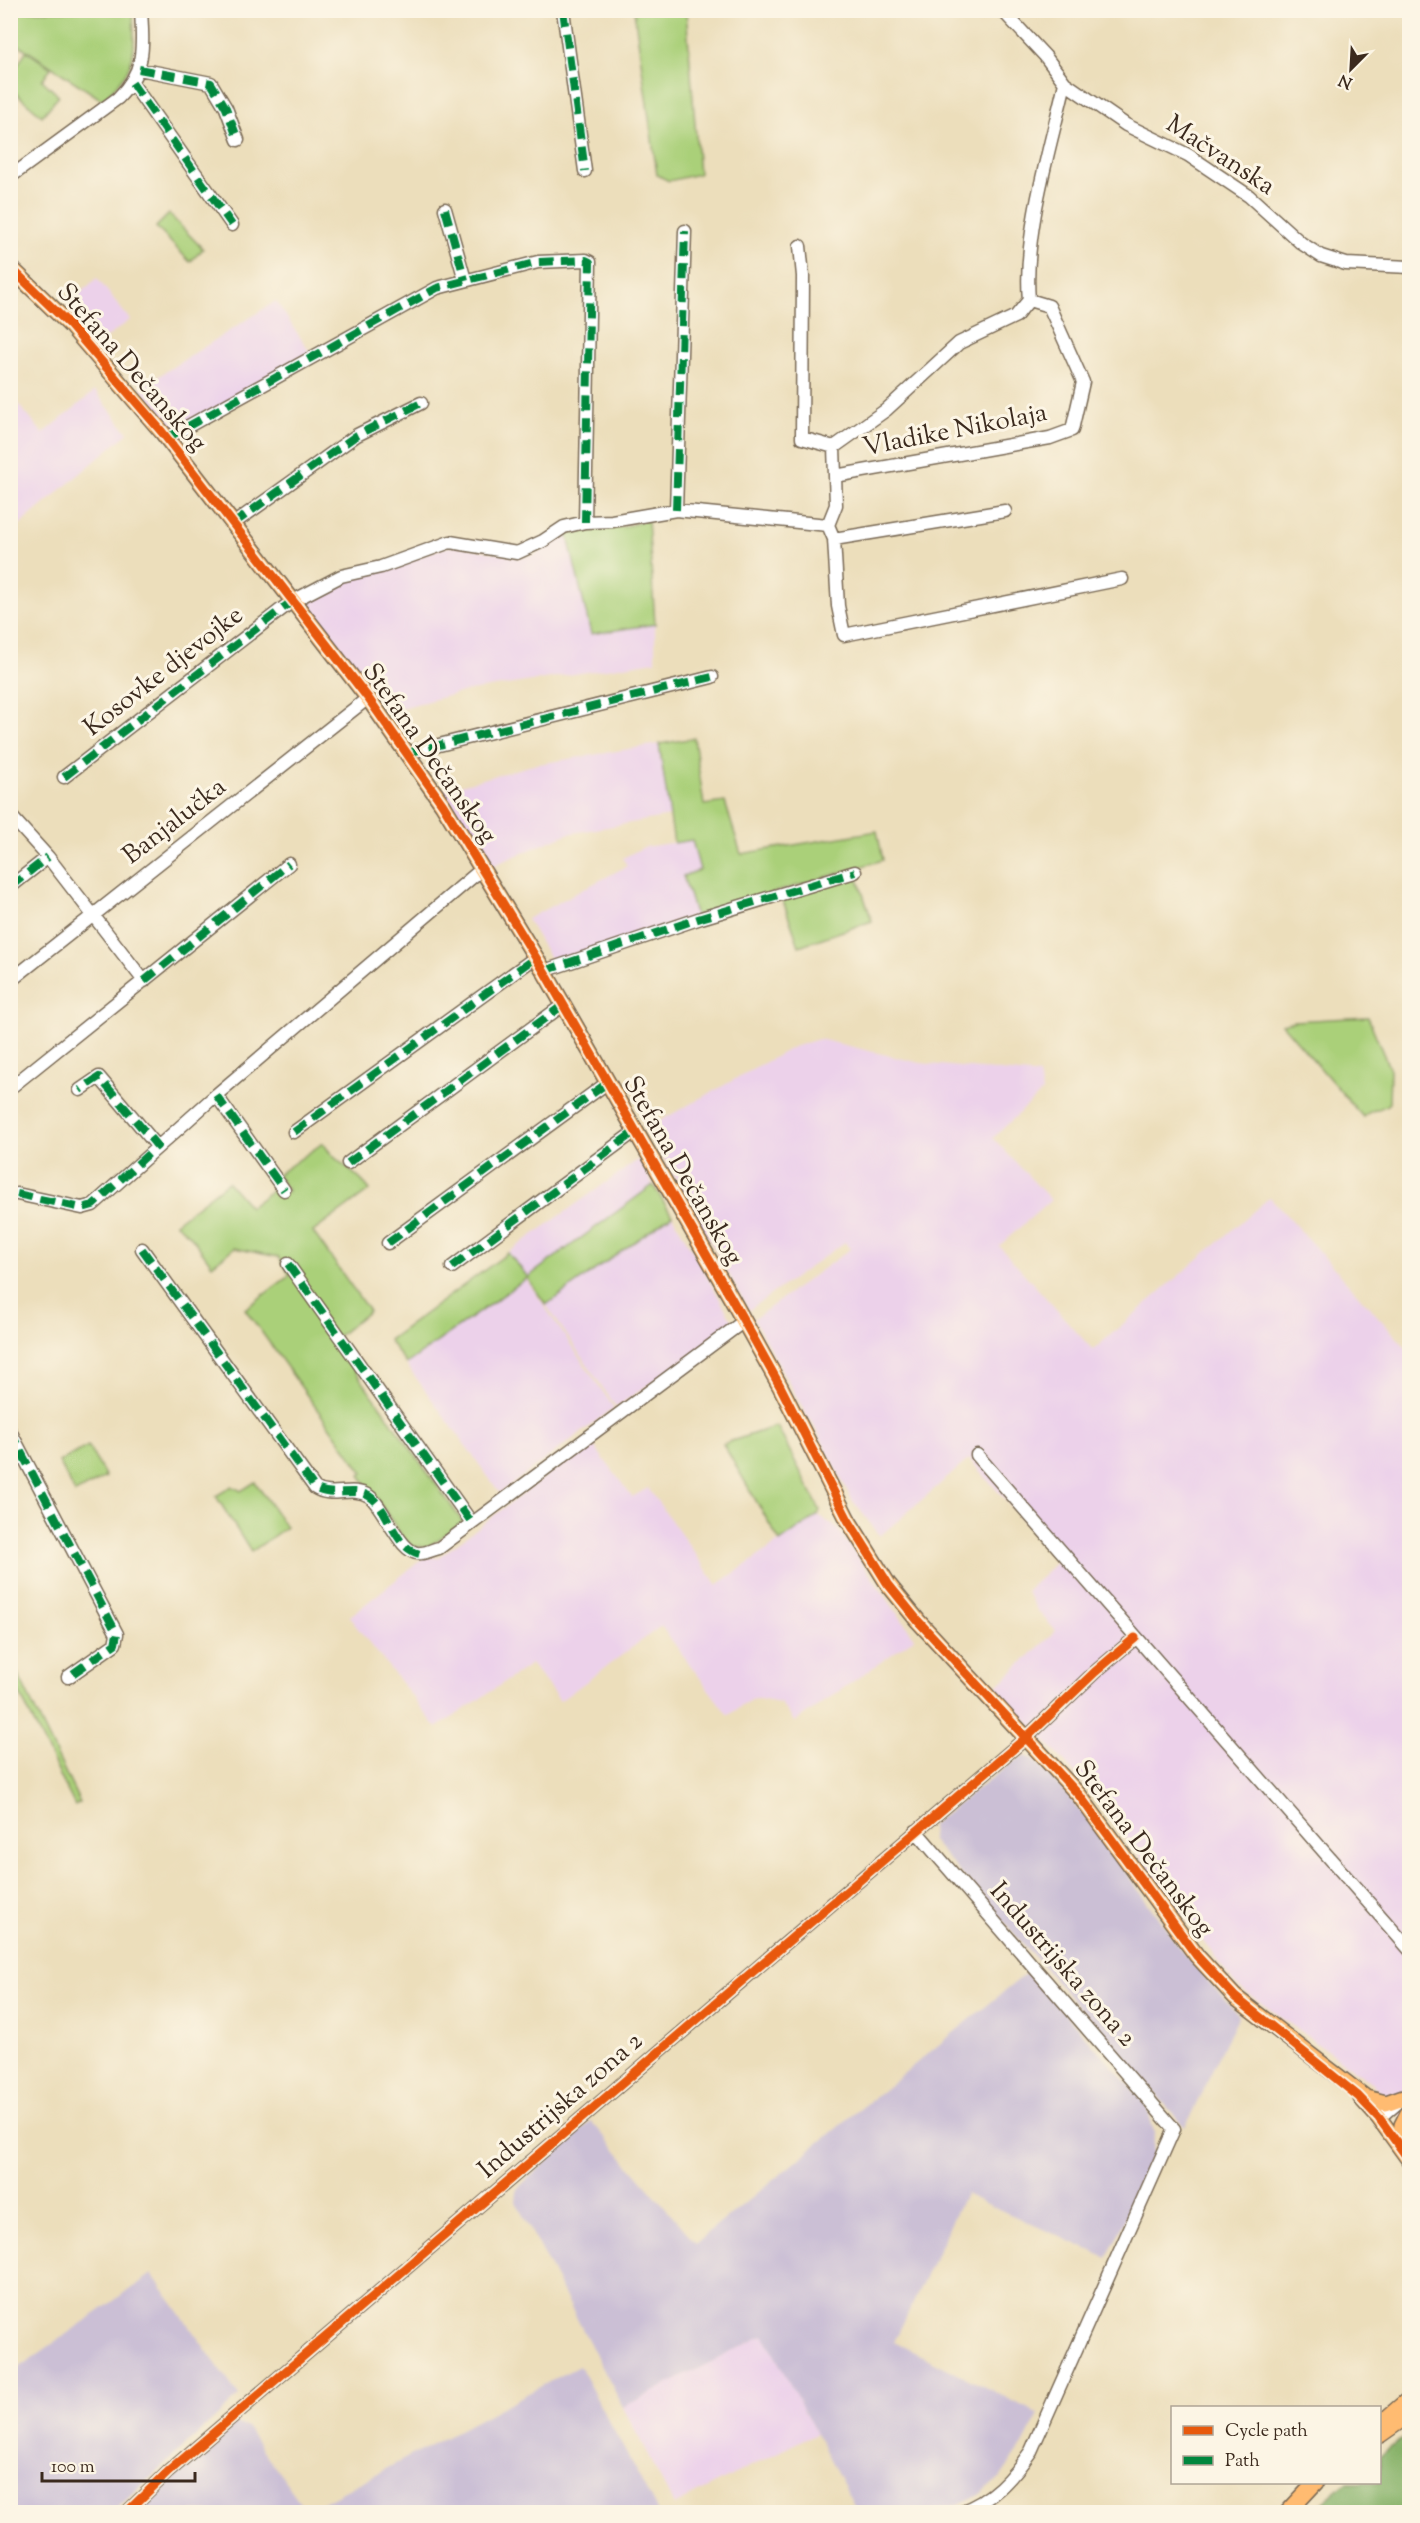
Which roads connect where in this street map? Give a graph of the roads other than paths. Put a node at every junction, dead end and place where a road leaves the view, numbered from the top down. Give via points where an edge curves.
1 (141, 10) edge
2 (563, 10) edge
3 (1002, 10) edge
4 (139, 69) junction
5 (1065, 82) junction
6 (132, 83) junction
7 (238, 140) dead end
8 (585, 171) dead end
9 (10, 177) edge
10 (445, 209) dead end
11 (232, 225) dead end
12 (685, 231) dead end
13 (800, 246) dead end
14 (10, 267) edge
15 (1410, 267) edge
16 (465, 280) junction
17 (1029, 300) junction
18 (421, 403) dead end
19 (167, 438) junction
20 (834, 447) junction
21 (835, 476) junction
22 (676, 510) junction
23 (1005, 511) dead end
24 (585, 522) junction
25 (233, 524) junction
26 (828, 525) junction
27 (834, 539) junction
28 (1122, 579) dead end
29 (291, 602) junction
30 (712, 677) dead end
31 (368, 698) junction
32 (407, 753) junction
33 (64, 777) dead end
34 (11, 818) edge
35 (48, 856) junction
36 (289, 864) dead end
37 (483, 868) junction
38 (855, 872) dead end
39 (10, 886) edge
40 (94, 915) junction
41 (536, 957) junction
42 (544, 971) junction
43 (10, 981) edge
44 (144, 981) junction
45 (563, 1005) junction
46 (607, 1083) junction
47 (10, 1088) edge
48 (80, 1090) dead end
49 (216, 1095) junction
50 (294, 1132) dead end
51 (634, 1132) junction
52 (157, 1146) junction
53 (348, 1163) dead end
54 (284, 1190) dead end
55 (17, 1194) dead end
56 (388, 1243) dead end
57 (142, 1249) dead end
58 (288, 1264) dead end
59 (452, 1267) dead end
60 (744, 1321) junction
61 (10, 1431) edge
62 (977, 1455) dead end
63 (472, 1523) junction
64 (1135, 1638) junction
65 (68, 1677) dead end
66 (1027, 1737) junction
67 (915, 1831) junction
68 (1410, 1950) edge
69 (1334, 2075) junction
70 (1408, 2102) edge
71 (1384, 2124) junction
72 (1410, 2150) edge
73 (1410, 2161) edge
74 (1410, 2398) edge
75 (1410, 2414) edge
76 (1381, 2423) edge
77 (1381, 2434) edge
78 (1314, 2484) edge
79 (127, 2512) edge
80 (960, 2512) edge
81 (1288, 2512) edge

1 - 4 street
2 - 8 street
3 - 5 street, Mačvanska
4 - 6 street
4 - 7 street via 211,83
5 - 15 street, Mačvanska via 1126,125 1188,155 1250,196 1321,256 1346,264
5 - 17 street via 1030,247
6 - 9 street via 118,98
6 - 11 street
10 - 16 street
12 - 22 street
13 - 20 street, Vladike Nikolaja via 801,438
14 - 19 main road, Stefana Dečanskog via 70,325
16 - 19 street, Stefana Dečanskog via 437,288
16 - 24 street, Stefana Dečanskog via 538,262 590,262
17 - 20 street, Vladike Nikolaja via 1016,316 959,343 886,410
17 - 21 street, Vladike Nikolaja via 1049,306 1078,367 1083,387 1072,430 1050,438
18 - 25 street via 357,435
19 - 25 main road, Stefana Dečanskog
20 - 21 street, Vladike Nikolaja
21 - 26 street, Vladike Nikolaja via 836,506
22 - 24 street
22 - 26 street
23 - 27 street
24 - 29 street via 564,527 517,553 450,542 381,567 341,576
25 - 29 main road, Stefana Dečanskog
26 - 27 street
27 - 28 street via 844,635
29 - 31 main road, Stefana Dečanskog
29 - 33 street, Kosovke djevojke
30 - 32 street, Stefana Dečanskog
31 - 32 main road, Stefana Dečanskog
31 - 40 street, Banjalučka
32 - 37 main road, Stefana Dečanskog
34 - 35 street
35 - 39 street
35 - 40 street
36 - 44 street
37 - 41 main road, Stefana Dečanskog
37 - 49 street, Stefana Dečanskog
38 - 42 street
40 - 43 street, Banjalučka
40 - 44 street
41 - 42 main road, Stefana Dečanskog
41 - 50 street
42 - 45 main road, Stefana Dečanskog
44 - 47 street
45 - 46 main road, Stefana Dečanskog
45 - 53 street
46 - 51 main road, Stefana Dečanskog
46 - 56 street, Stefana Dečanskog
48 - 52 street via 99,1077
49 - 52 street, Stefana Dečanskog
49 - 54 street
51 - 59 street, Stefana Dečanskog
51 - 60 main road, Stefana Dečanskog
52 - 55 street, Stefana Dečanskog via 93,1205 82,1208
57 - 63 street via 315,1488 325,1494 358,1492 370,1497 408,1549 420,1554 439,1548
58 - 63 street
60 - 63 street
60 - 66 main road, Stefana Dečanskog via 848,1520 888,1584
61 - 65 street via 117,1634 115,1644
62 - 64 street
64 - 66 street, Industrijska zona 2
64 - 68 street
66 - 67 street, Industrijska zona 2
66 - 69 main road, Stefana Dečanskog via 1105,1827 1197,1956 1235,1997
67 - 79 street, Industrijska zona 2 via 168,2472
67 - 80 street, Industrijska zona 2 via 1173,2129 1031,2451 995,2493
69 - 70 main road via 1366,2098 1386,2103
69 - 71 main road
70 - 71 street
70 - 72 main road via 1402,2125
71 - 73 main road
74 - 76 main road
75 - 77 main road
78 - 81 main road

